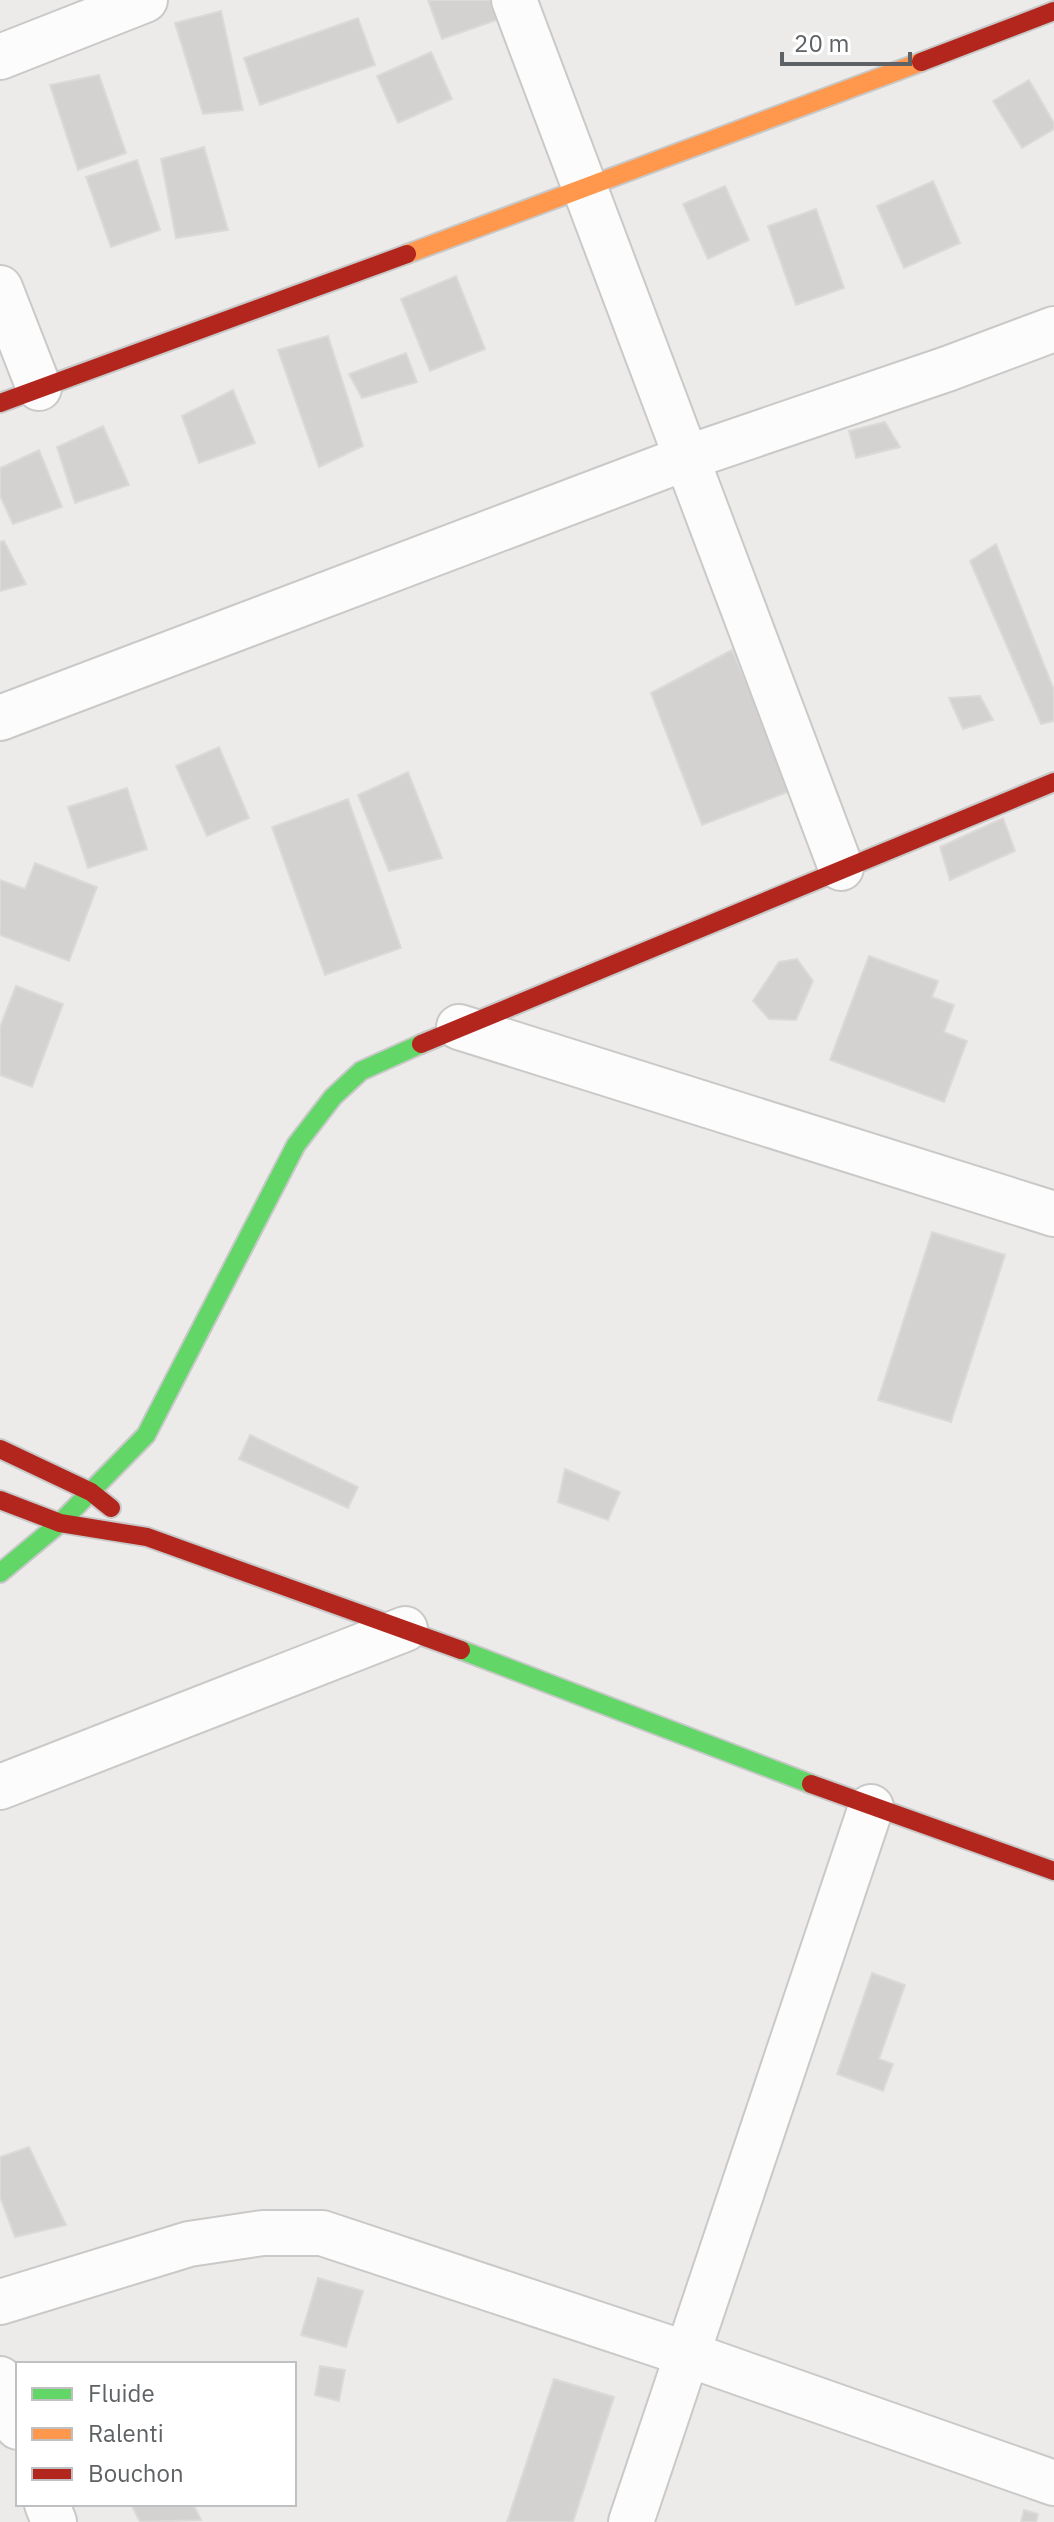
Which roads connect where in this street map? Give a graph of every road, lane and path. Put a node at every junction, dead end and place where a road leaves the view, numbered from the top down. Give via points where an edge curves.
1 (145, 0) edge
2 (514, 0) edge
3 (1054, 11) edge
4 (0, 57) edge
5 (586, 189) junction
6 (0, 288) edge
7 (1054, 329) edge
8 (20, 396) edge
9 (686, 458) junction
10 (0, 718) edge
11 (1054, 782) edge
12 (841, 868) junction
13 (459, 1027) junction
14 (1054, 1214) edge
15 (0, 1449) edge
16 (91, 1492) junction
17 (0, 1500) edge
18 (60, 1523) junction
19 (147, 1537) junction
20 (0, 1573) edge
21 (405, 1629) junction
22 (0, 1787) edge
23 (871, 1807) junction
24 (1054, 1871) edge
25 (0, 2302) edge
26 (687, 2354) junction
27 (0, 2379) edge
28 (16, 2422) edge
29 (1054, 2483) edge
30 (631, 2522) edge

1 - 4 street
2 - 5 street
3 - 5 street
5 - 8 street
5 - 9 street
6 - 8 street
7 - 9 street
9 - 10 street
9 - 12 street
11 - 12 street
12 - 13 street
13 - 14 street
13 - 16 street via 361,1071 312,1121 146,1435
15 - 16 street
16 - 18 street
16 - 19 street
17 - 18 street
18 - 19 street
18 - 20 street
19 - 21 street
21 - 22 street
21 - 23 street
23 - 24 street
23 - 26 street
25 - 26 street via 189,2244 263,2233 322,2233
26 - 29 street
26 - 30 street
27 - 28 street

